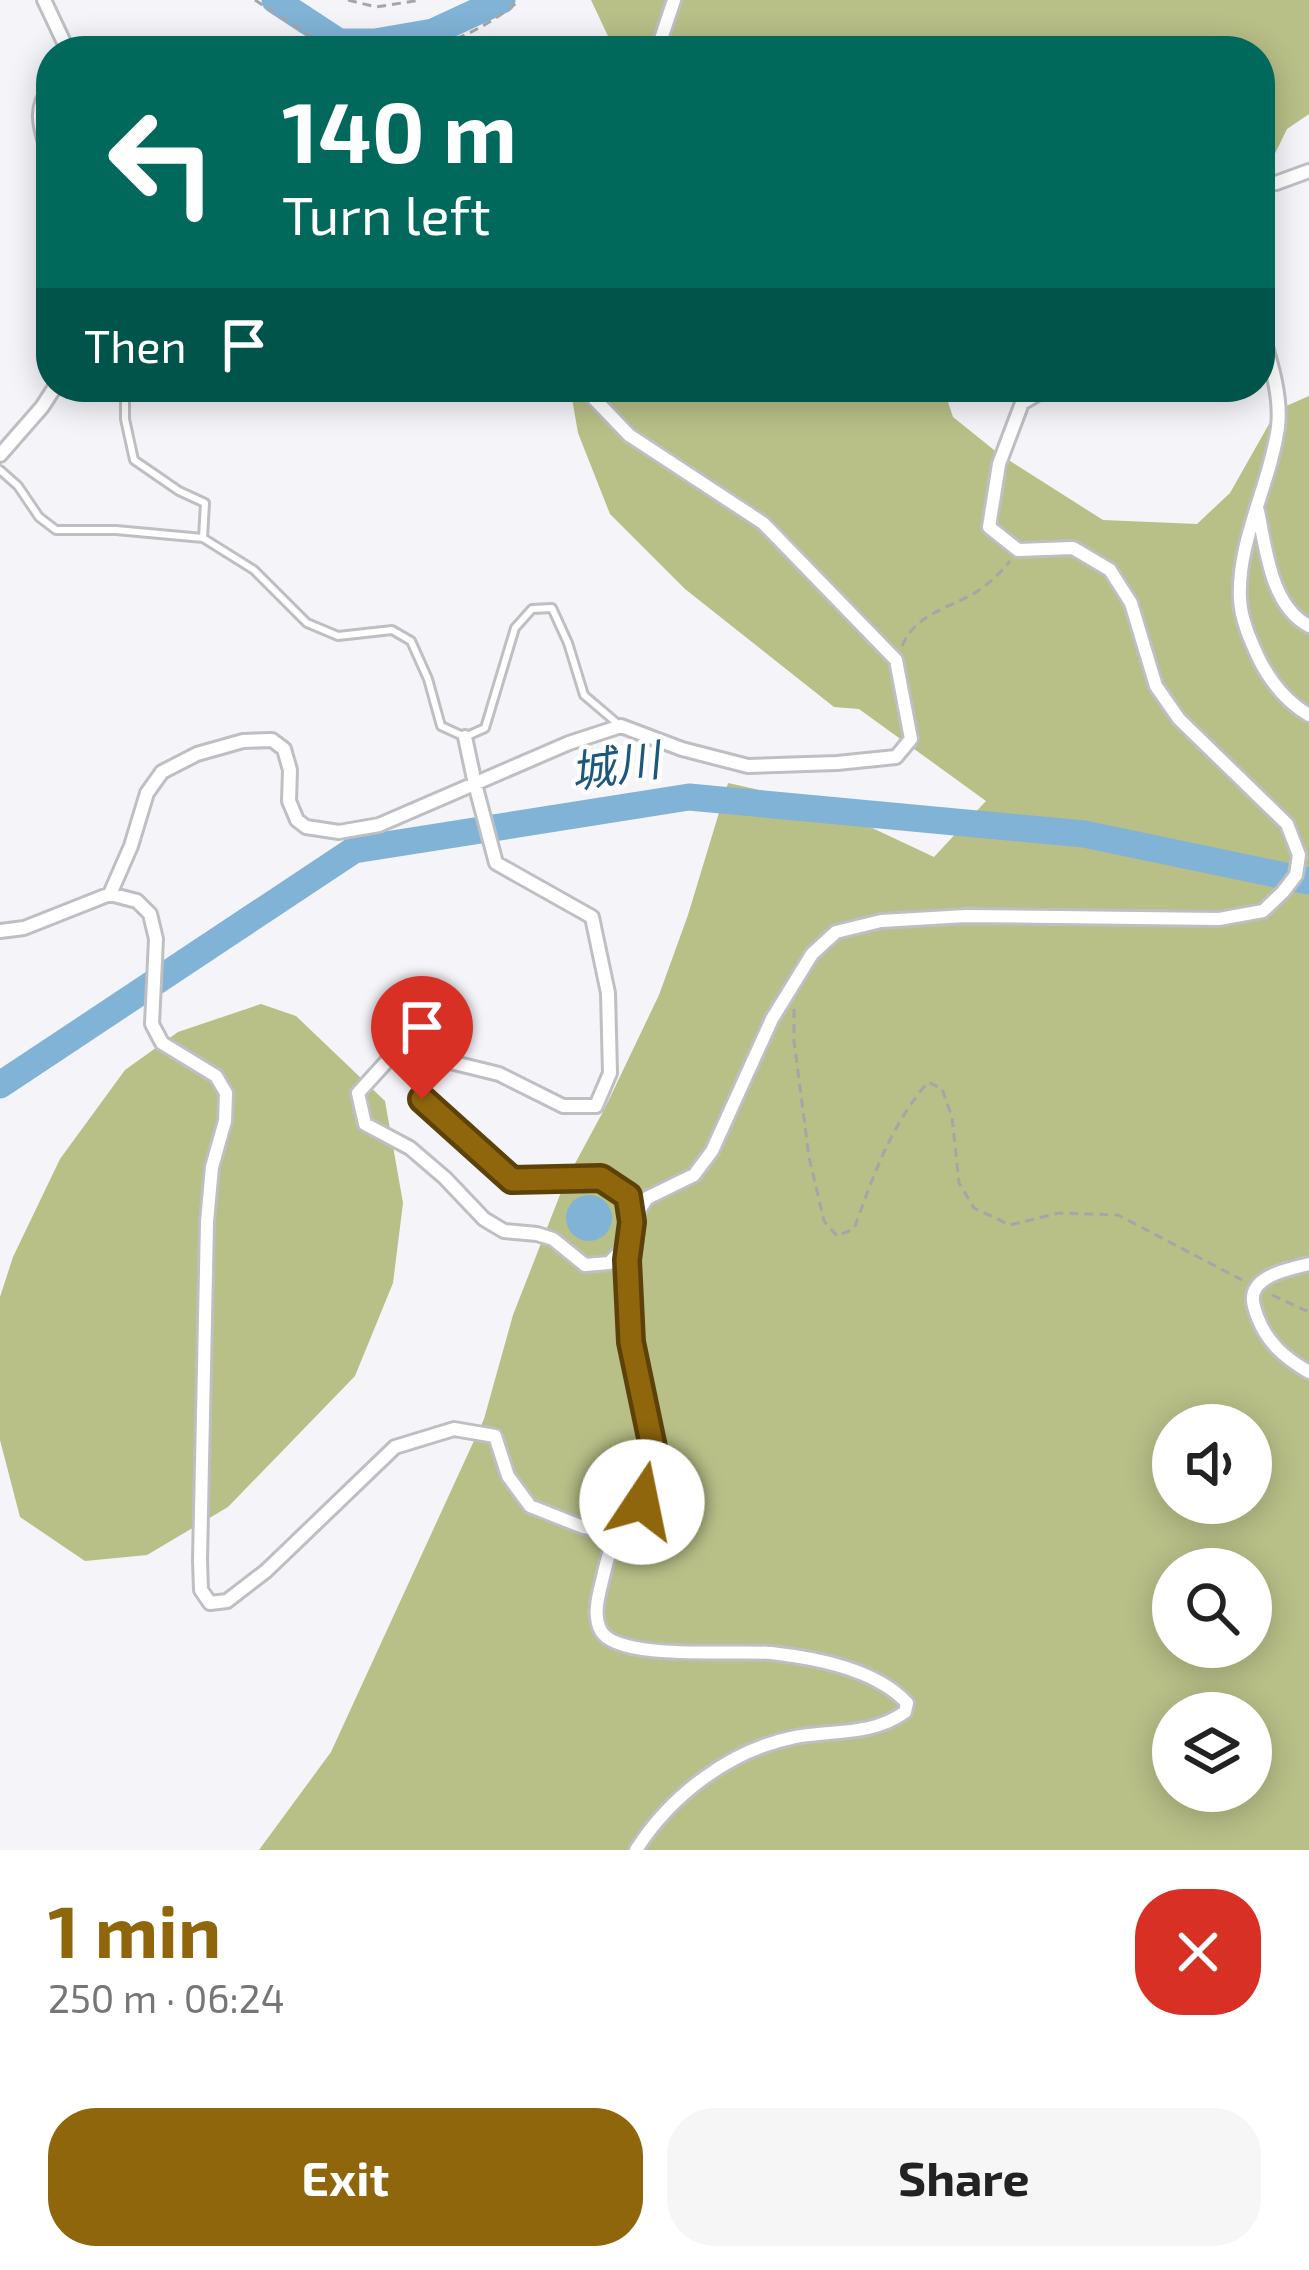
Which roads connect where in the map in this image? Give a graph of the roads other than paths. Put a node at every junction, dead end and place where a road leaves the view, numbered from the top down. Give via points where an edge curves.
1 (44, 0) edge
2 (674, 0) edge
3 (61, 36) edge
4 (661, 36) edge
5 (1309, 170) edge
6 (1275, 183) edge
7 (1275, 391) edge
8 (45, 402) edge
9 (125, 402) edge
10 (598, 402) edge
11 (1024, 402) edge
12 (0, 455) edge
13 (0, 470) edge
14 (1257, 510) junction
15 (202, 538) junction
16 (1309, 626) edge
17 (1309, 715) edge
18 (621, 726) junction
19 (466, 737) junction
20 (475, 784) junction
21 (110, 894) junction
22 (0, 932) edge
23 (422, 1099) dead end
24 (632, 1222) junction
25 (629, 1244) junction
26 (1309, 1264) edge
27 (1309, 1372) edge
28 (614, 1534) junction
29 (636, 1850) edge

1 - 3 street
2 - 4 street
5 - 6 street
7 - 14 street via 1279,423
8 - 12 street
9 - 15 lane via 134,460 205,503
10 - 18 street via 629,435 763,523 896,660 911,740 896,757 748,766
11 - 24 street via 999,464 989,527 1018,550 1073,548 1110,570 1131,603 1156,686 1179,719 1287,824 1299,855 1296,875 1263,911 1219,919 966,916 836,932 812,954 772,1019 712,1151 694,1175 647,1198
13 - 15 lane via 56,530
14 - 16 street via 1289,613
14 - 17 street via 1239,603 1268,676
15 - 19 lane via 254,570 308,622 338,636 392,630 411,641 441,726
18 - 19 lane via 584,694 552,608 532,609 515,628 485,728
18 - 20 street
19 - 20 street
20 - 21 street via 379,825 338,832 297,820 284,749 272,740 197,754 162,772 147,793
20 - 25 street via 496,863 592,917 608,993 610,1073 596,1106 563,1106 499,1074 442,1060 388,1060 358,1093 365,1124 410,1148 504,1231 553,1239 584,1264 609,1263
21 - 22 street
21 - 28 street via 150,914 152,1024 162,1043 216,1076 226,1093 207,1222 200,1560 210,1603 227,1601 266,1571 394,1447 454,1429 495,1436 508,1476 530,1506
23 - 24 street via 512,1180 601,1178 628,1196
24 - 25 street
25 - 28 street via 631,1342 659,1476 655,1495
26 - 27 street via 1264,1280 1252,1302 1264,1334
28 - 29 street via 596,1606 610,1641 829,1664 892,1687 907,1703 891,1722 762,1745 722,1766 682,1794

